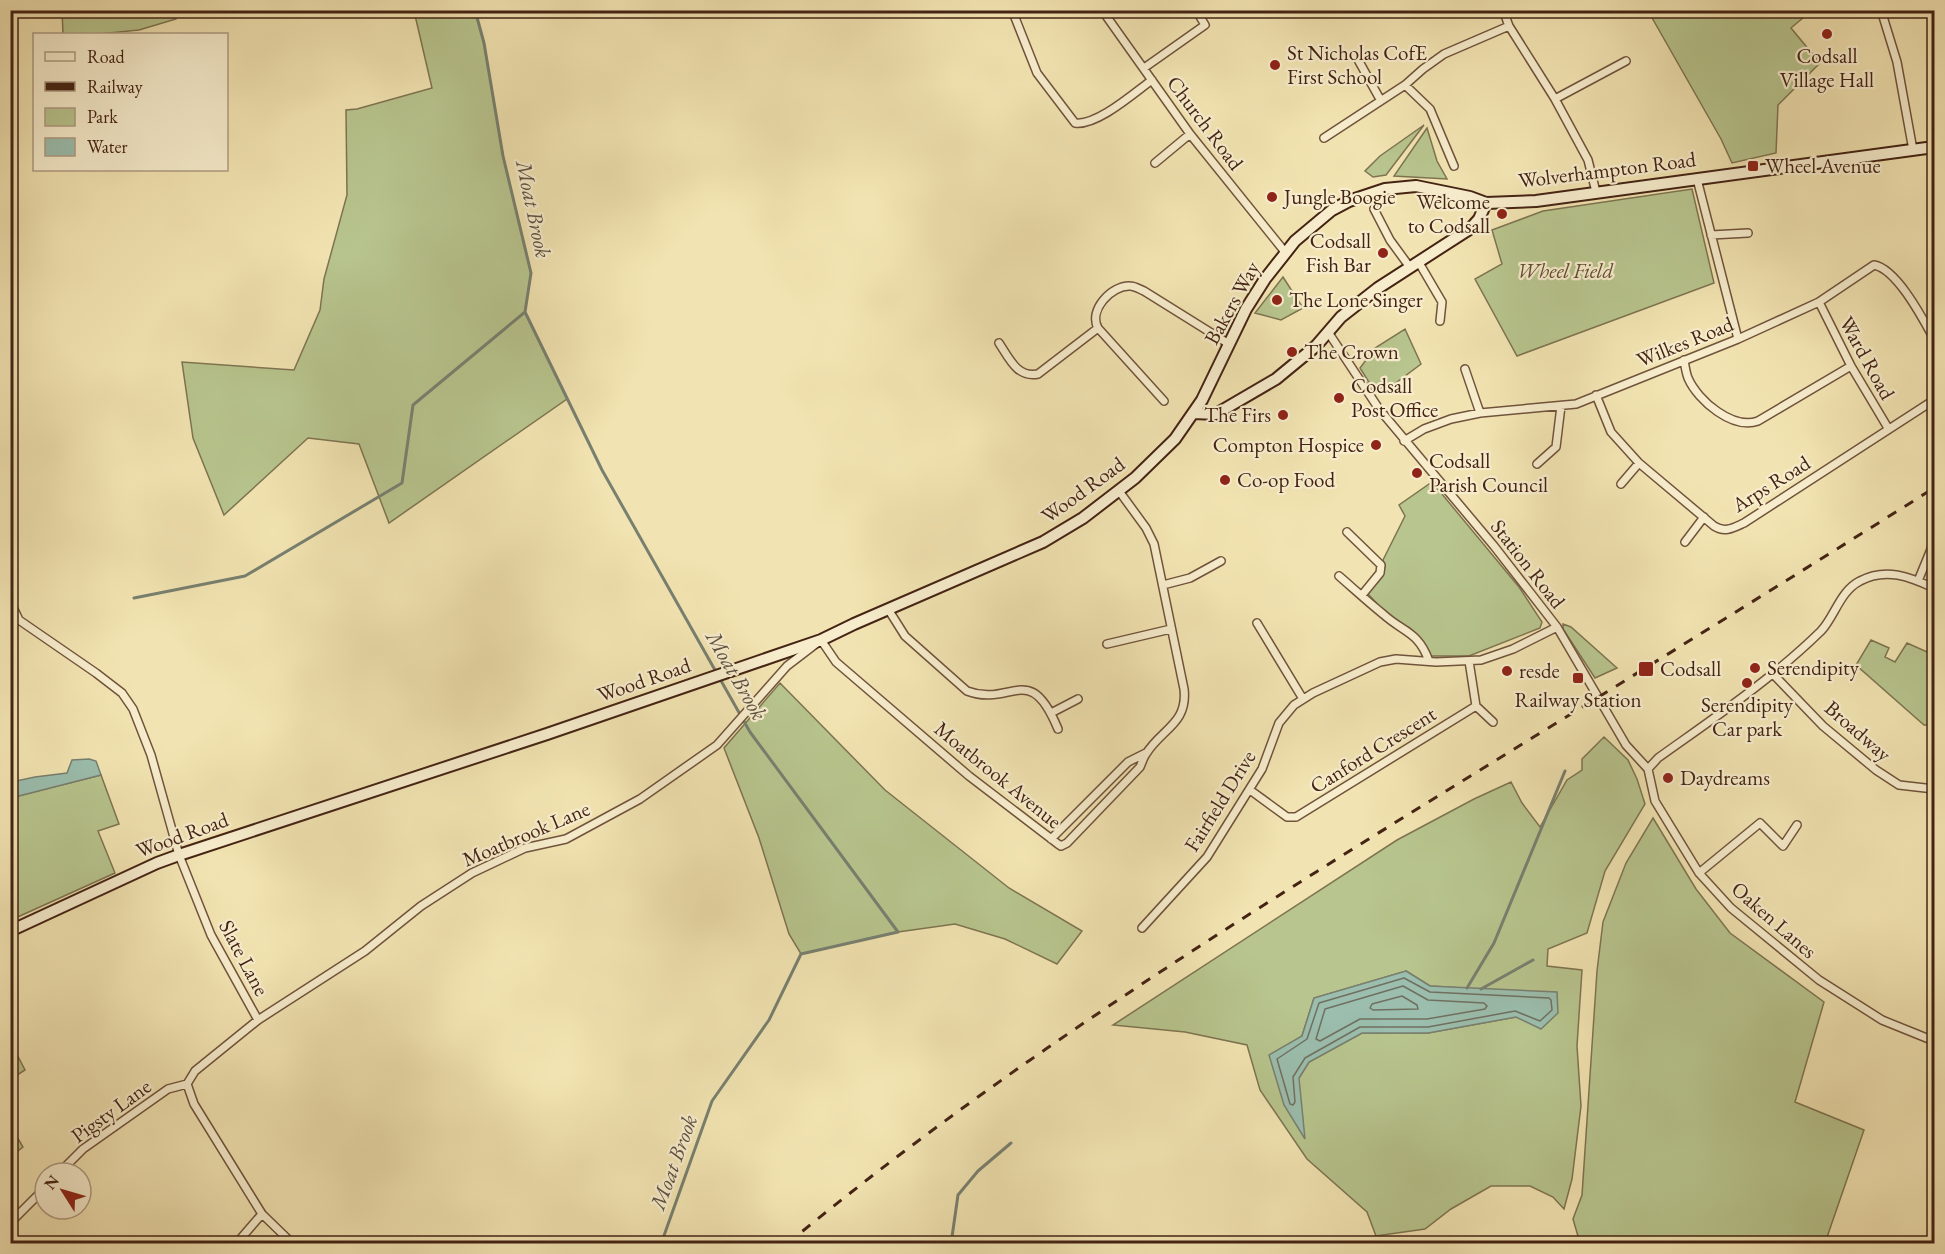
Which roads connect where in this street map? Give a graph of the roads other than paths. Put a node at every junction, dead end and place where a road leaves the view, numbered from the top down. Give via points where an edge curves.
1 (1012, 10) edge
2 (1102, 10) edge
3 (1196, 10) edge
4 (1503, 10) edge
5 (1881, 10) edge
6 (1509, 26) junction
7 (1356, 56) dead end
8 (1626, 61) dead end
9 (1144, 68) junction
10 (1152, 80) junction
11 (1405, 85) junction
12 (1555, 99) junction
13 (1381, 101) junction
14 (1190, 134) junction
15 (1324, 138) dead end
16 (1935, 147) edge
17 (1913, 150) junction
18 (1155, 162) dead end
19 (1454, 166) dead end
20 (1697, 179) junction
21 (1596, 192) junction
22 (1486, 203) junction
23 (1374, 209) dead end
24 (1748, 233) dead end
25 (1711, 235) junction
26 (1285, 252) junction
27 (1413, 263) junction
28 (1819, 302) junction
29 (1440, 321) dead end
30 (1098, 328) junction
31 (1329, 329) junction
32 (1738, 339) junction
33 (1935, 339) edge
34 (999, 343) dead end
35 (1229, 344) junction
36 (1684, 360) junction
37 (1851, 366) junction
38 (1465, 369) dead end
39 (1596, 396) junction
40 (1164, 400) dead end
41 (1935, 400) edge
42 (1561, 406) junction
43 (1194, 413) junction
44 (1480, 413) junction
45 (1888, 428) junction
46 (1404, 441) junction
47 (1640, 463) junction
48 (1537, 464) dead end
49 (1621, 484) dead end
50 (1119, 491) junction
51 (1704, 517) junction
52 (1347, 532) dead end
53 (1685, 542) dead end
54 (1935, 542) edge
55 (1221, 561) dead end
56 (1339, 576) dead end
57 (1918, 581) junction
58 (10, 584) edge
59 (1163, 585) junction
60 (1935, 588) edge
61 (1362, 595) junction
62 (888, 609) junction
63 (1257, 623) dead end
64 (1557, 627) junction
65 (1171, 629) junction
66 (821, 640) junction
67 (1107, 644) dead end
68 (1429, 661) junction
69 (1469, 661) junction
70 (1773, 674) junction
71 (1078, 699) dead end
72 (1303, 699) junction
73 (1476, 706) junction
74 (1051, 712) junction
75 (1493, 722) dead end
76 (1058, 729) dead end
77 (1146, 753) junction
78 (1648, 769) junction
79 (1935, 789) edge
80 (1250, 790) junction
81 (1797, 825) dead end
82 (1052, 839) junction
83 (179, 855) junction
84 (1699, 873) junction
85 (1142, 928) dead end
86 (10, 931) edge
87 (258, 1020) junction
88 (1935, 1041) edge
89 (187, 1084) junction
90 (71, 1161) edge
91 (33, 1200) edge
92 (262, 1214) junction
93 (10, 1223) edge
94 (236, 1244) edge
95 (293, 1244) edge

1 - 10 street via 1037,73 1076,123 1087,123 1112,109
2 - 9 street, Church Road
3 - 9 street via 1205,25
4 - 6 street
5 - 17 street via 1897,62
6 - 11 street via 1444,54
6 - 12 street
7 - 13 street
8 - 12 street
9 - 10 street, Church Road
10 - 14 street, Church Road
11 - 13 street
11 - 19 street via 1430,109
12 - 21 street via 1588,160
13 - 15 street
14 - 18 street
14 - 26 street, Church Road
16 - 17 street, Wolverhampton Road
17 - 20 street, Wolverhampton Road
20 - 21 street, Wolverhampton Road
20 - 25 street
21 - 22 street, Wolverhampton Road
22 - 26 street, Bakers Way via 1416,186 1385,189 1332,210
22 - 27 street via 1471,228
23 - 27 street via 1390,240
24 - 25 street
25 - 32 street
26 - 35 street, Bakers Way via 1255,293
27 - 29 street via 1442,302
27 - 31 street
28 - 32 street, Wilkes Road
28 - 33 street, Wilkes Road via 1870,267 1879,266 1890,273
28 - 37 street, Ward Road
30 - 34 street via 1044,370 1030,375 1016,367
30 - 35 street via 1098,306 1117,290 1130,286
30 - 40 street
31 - 43 street via 1316,346 1276,380 1216,414
31 - 46 street, Station Road
32 - 36 street, Wilkes Road
35 - 43 street, Bakers Way
36 - 37 street via 1689,379 1708,406 1748,424
36 - 39 street, Wilkes Road
37 - 45 street, Ward Road
38 - 44 street
39 - 42 street, Wilkes Road
39 - 47 street, Arps Road via 1611,432
41 - 45 street, Arps Road
42 - 44 street, Wilkes Road
42 - 48 street via 1556,447
43 - 50 street, Wood Road via 1165,450
44 - 46 street, Wilkes Road via 1451,419
45 - 51 street, Arps Road via 1744,523 1729,530 1719,529
46 - 64 street, Station Road
47 - 49 street
47 - 51 street, Arps Road
50 - 59 street, Moatbrook Avenue via 1151,537
50 - 62 street, Wood Road via 1043,542
51 - 53 street
52 - 61 street via 1381,565 1380,573
54 - 57 street
55 - 59 street via 1190,578
56 - 61 street
57 - 60 street
57 - 70 street via 1887,573 1860,581 1845,594 1823,628
58 - 83 street, Slate Lane via 12,605 19,620 122,693 133,709 151,755
59 - 65 street, Moatbrook Avenue
61 - 68 street via 1414,635
62 - 66 street, Wood Road
62 - 74 street via 905,636 967,691 979,695 1030,689
63 - 72 street
64 - 69 street, Fairfield Drive via 1499,655
64 - 78 street, Station Road via 1626,745
65 - 67 street
65 - 77 street, Moatbrook Avenue via 1184,705 1177,720
66 - 82 street, Moatbrook Avenue via 836,662 859,682 969,776
66 - 83 street, Wood Road
66 - 87 street, Moatbrook Lane via 787,666 717,746 640,799 566,839 525,848 472,873 421,906 365,951
68 - 69 street, Fairfield Drive
68 - 72 street, Fairfield Drive via 1380,662
69 - 73 street
70 - 78 street
70 - 79 street, Broadway via 1823,726 1876,771 1899,784
71 - 74 street
72 - 80 street, Fairfield Drive via 1279,723 1268,756
73 - 75 street
73 - 80 street, Canford Crescent via 1296,817 1287,817
74 - 76 street
77 - 82 street via 1128,762
77 - 82 street, Moatbrook Avenue via 1137,771 1067,843 1061,846
78 - 84 street, Oaken Lanes via 1655,801
80 - 85 street, Fairfield Drive via 1206,857
81 - 84 street via 1783,846 1760,823
83 - 86 street, Wood Road
83 - 87 street, Slate Lane via 211,935
84 - 88 street, Oaken Lanes via 1731,908 1819,980 1882,1020
87 - 89 street, Slate Lane via 195,1071
89 - 90 street, Pigsty Lane via 168,1089
89 - 92 street via 194,1104
91 - 93 street
92 - 94 street
92 - 95 street

